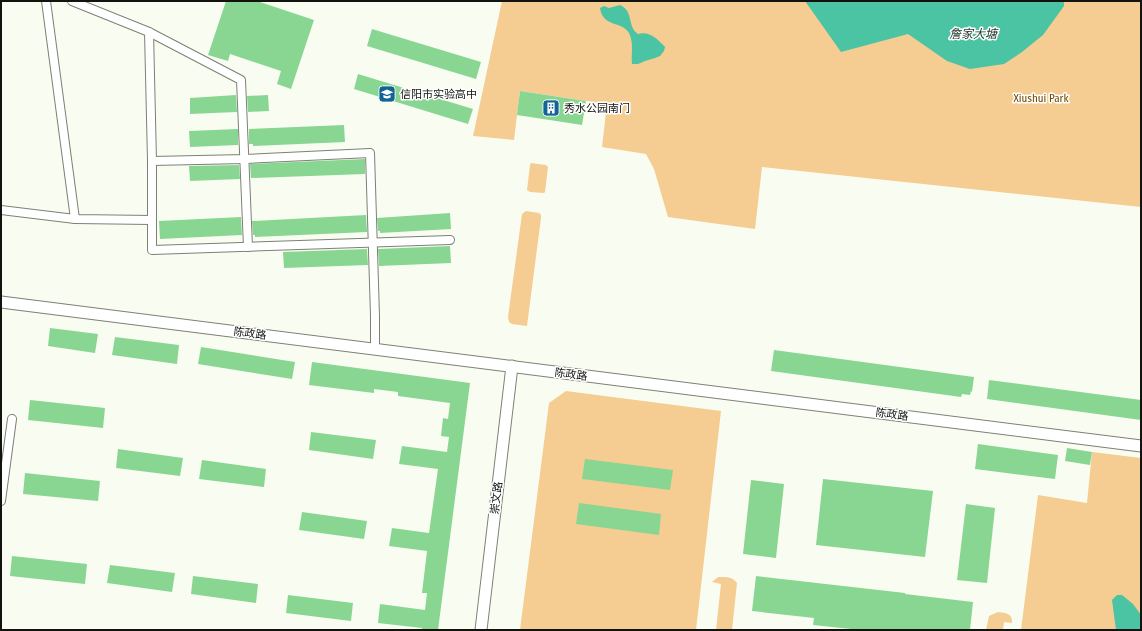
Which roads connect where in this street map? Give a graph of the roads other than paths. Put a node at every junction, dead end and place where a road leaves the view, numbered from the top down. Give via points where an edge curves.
1 (46, 1) edge
2 (72, 1) edge
3 (149, 32) junction
4 (245, 159) junction
5 (152, 161) junction
6 (1, 210) edge
7 (74, 220) junction
8 (152, 220) junction
9 (450, 240) dead end
10 (372, 243) junction
11 (248, 247) junction
12 (1, 302) edge
13 (375, 349) junction
14 (512, 366) junction
15 (12, 419) dead end
16 (1141, 446) edge
17 (1, 501) edge
18 (480, 630) edge

1 - 7 street
2 - 3 street
3 - 4 street via 241,80
3 - 5 street
4 - 5 street
4 - 10 street via 370,153
4 - 11 street
5 - 8 street
6 - 7 street
7 - 8 street
8 - 11 street via 152,250
9 - 10 street
10 - 11 street
10 - 13 street
12 - 13 street, 陈政路
13 - 14 street, 陈政路
14 - 16 street, 陈政路
14 - 18 street, 崇文路
15 - 17 street

